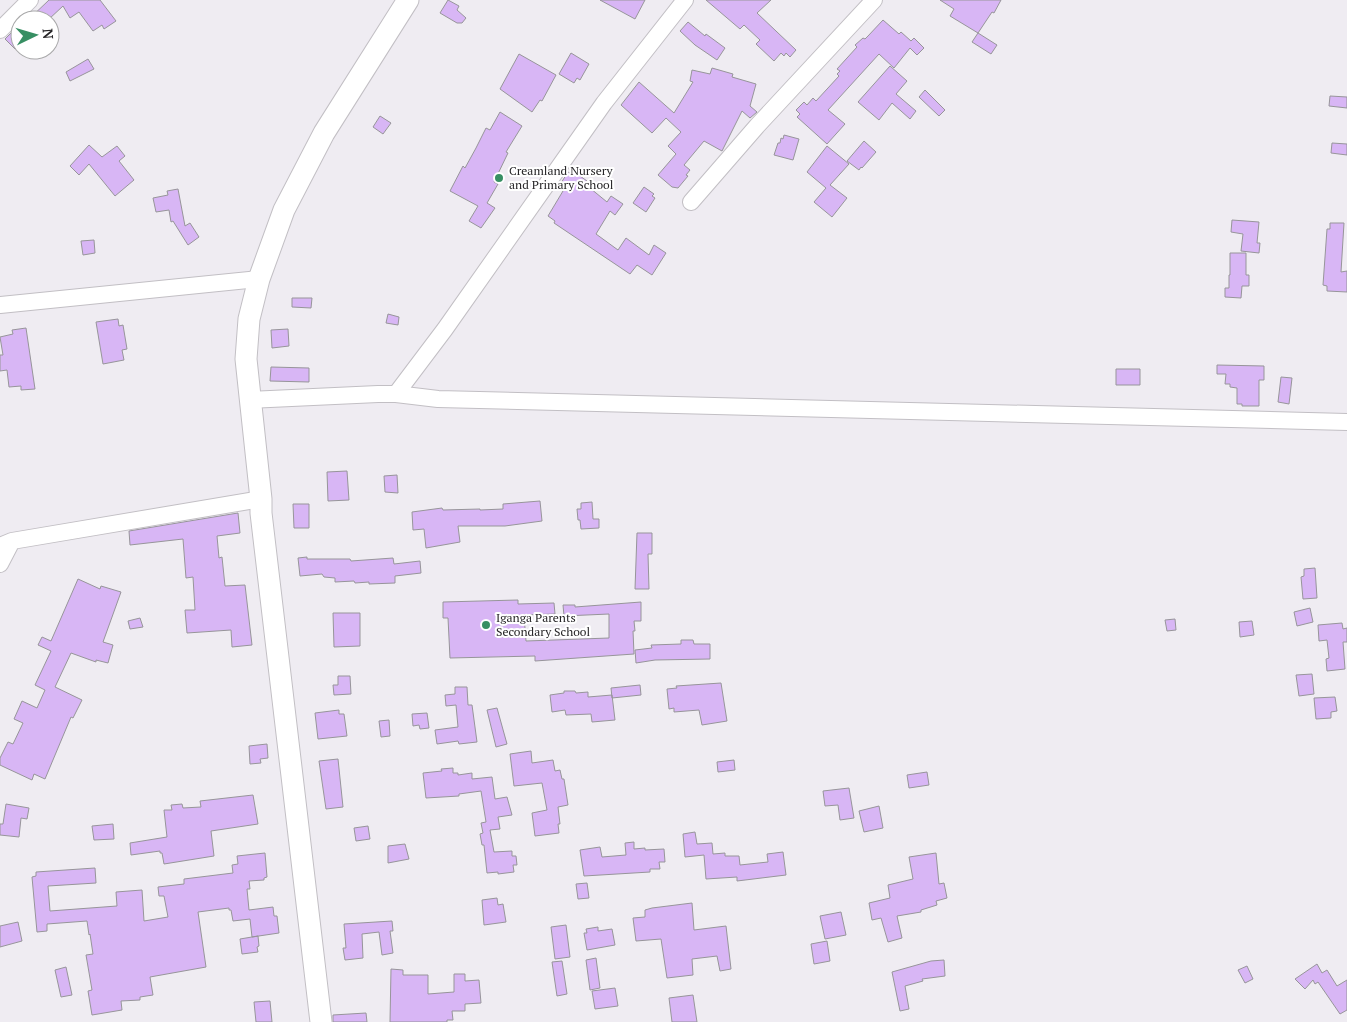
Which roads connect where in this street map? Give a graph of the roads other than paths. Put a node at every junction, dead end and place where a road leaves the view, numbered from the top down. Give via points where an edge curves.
1 (30, 0) edge
2 (408, 0) edge
3 (685, 0) edge
4 (874, 0) edge
5 (0, 30) edge
6 (691, 202) dead end
7 (259, 278) junction
8 (0, 306) edge
9 (396, 394) junction
10 (250, 400) junction
11 (1347, 422) edge
12 (261, 499) junction
13 (6, 544) edge
14 (0, 564) edge
15 (321, 1022) edge

1 - 5 street
2 - 7 main road via 324,133 284,210
3 - 9 street via 604,103
4 - 6 street
7 - 8 street
7 - 10 main road via 249,319 246,360
9 - 10 street
9 - 11 street via 438,399
10 - 12 main road
12 - 13 street
12 - 15 main road
13 - 14 street

